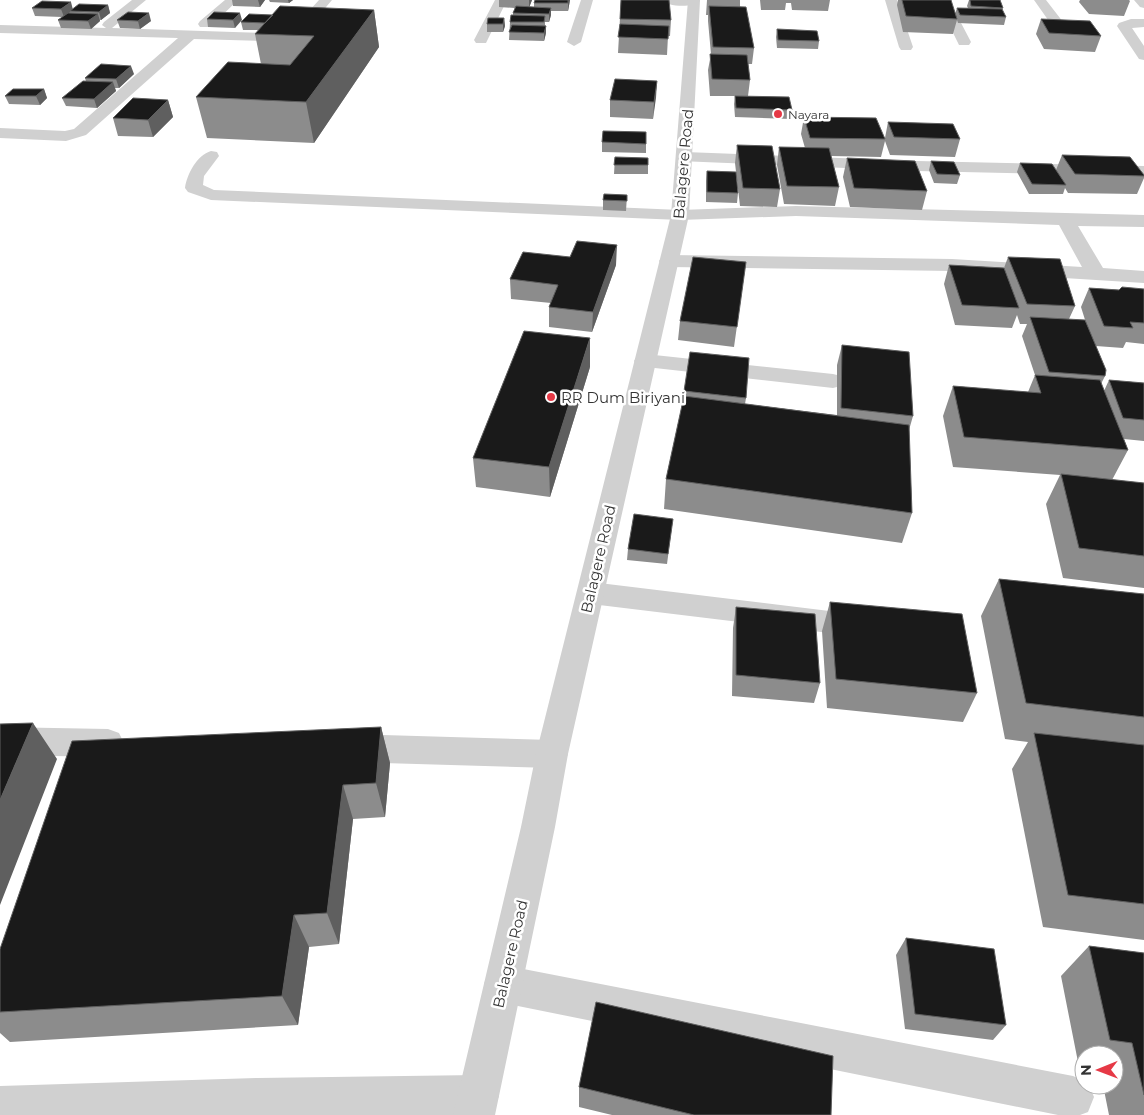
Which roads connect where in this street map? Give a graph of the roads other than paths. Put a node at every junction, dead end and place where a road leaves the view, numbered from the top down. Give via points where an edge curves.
1 (140, 0) edge
2 (232, 0) edge
3 (326, 0) edge
4 (501, 0) edge
5 (587, 0) edge
6 (685, 0) edge
7 (891, 0) edge
8 (943, 0) edge
9 (1040, 0) edge
10 (1140, 0) edge
11 (1144, 4) edge
12 (1144, 23) edge
13 (205, 24) edge
14 (109, 25) dead end
15 (0, 29) edge
16 (1063, 31) edge
17 (191, 34) junction
18 (266, 37) dead end
19 (291, 39) edge
20 (481, 40) dead end
21 (574, 42) dead end
22 (964, 42) dead end
23 (906, 47) dead end
24 (1144, 56) edge
25 (0, 133) edge
26 (211, 156) dead end
27 (685, 157) junction
28 (1144, 171) edge
29 (680, 215) junction
30 (1065, 220) junction
31 (1144, 221) edge
32 (669, 261) junction
33 (1096, 274) junction
34 (1144, 277) edge
35 (645, 361) junction
36 (833, 381) dead end
37 (591, 593) junction
38 (887, 628) edge
39 (0, 741) edge
40 (138, 744) edge
41 (316, 748) edge
42 (552, 754) junction
43 (503, 984) junction
44 (1073, 1097) dead end
45 (476, 1106) edge
46 (0, 1107) edge

1 - 14 street
2 - 13 street
3 - 19 street
4 - 20 street
5 - 21 street
6 - 27 street, Balagere Road
7 - 23 street
8 - 22 street
9 - 16 street
10 - 11 street
12 - 24 street via 1124,26
15 - 17 street
17 - 18 street
17 - 25 street via 80,132 66,136
26 - 29 street via 195,176 194,188 211,195
27 - 28 street
27 - 29 street, Balagere Road
29 - 30 street via 796,211
29 - 32 street, Balagere Road
30 - 31 street
30 - 33 street
32 - 33 street via 952,265
32 - 35 street, Balagere Road
33 - 34 street
35 - 36 street
35 - 37 street, Balagere Road
37 - 38 street
37 - 42 street, Balagere Road
39 - 40 street
41 - 42 street
42 - 43 street, Balagere Road
43 - 44 street
43 - 45 street, Balagere Road
45 - 46 street via 258,1099

